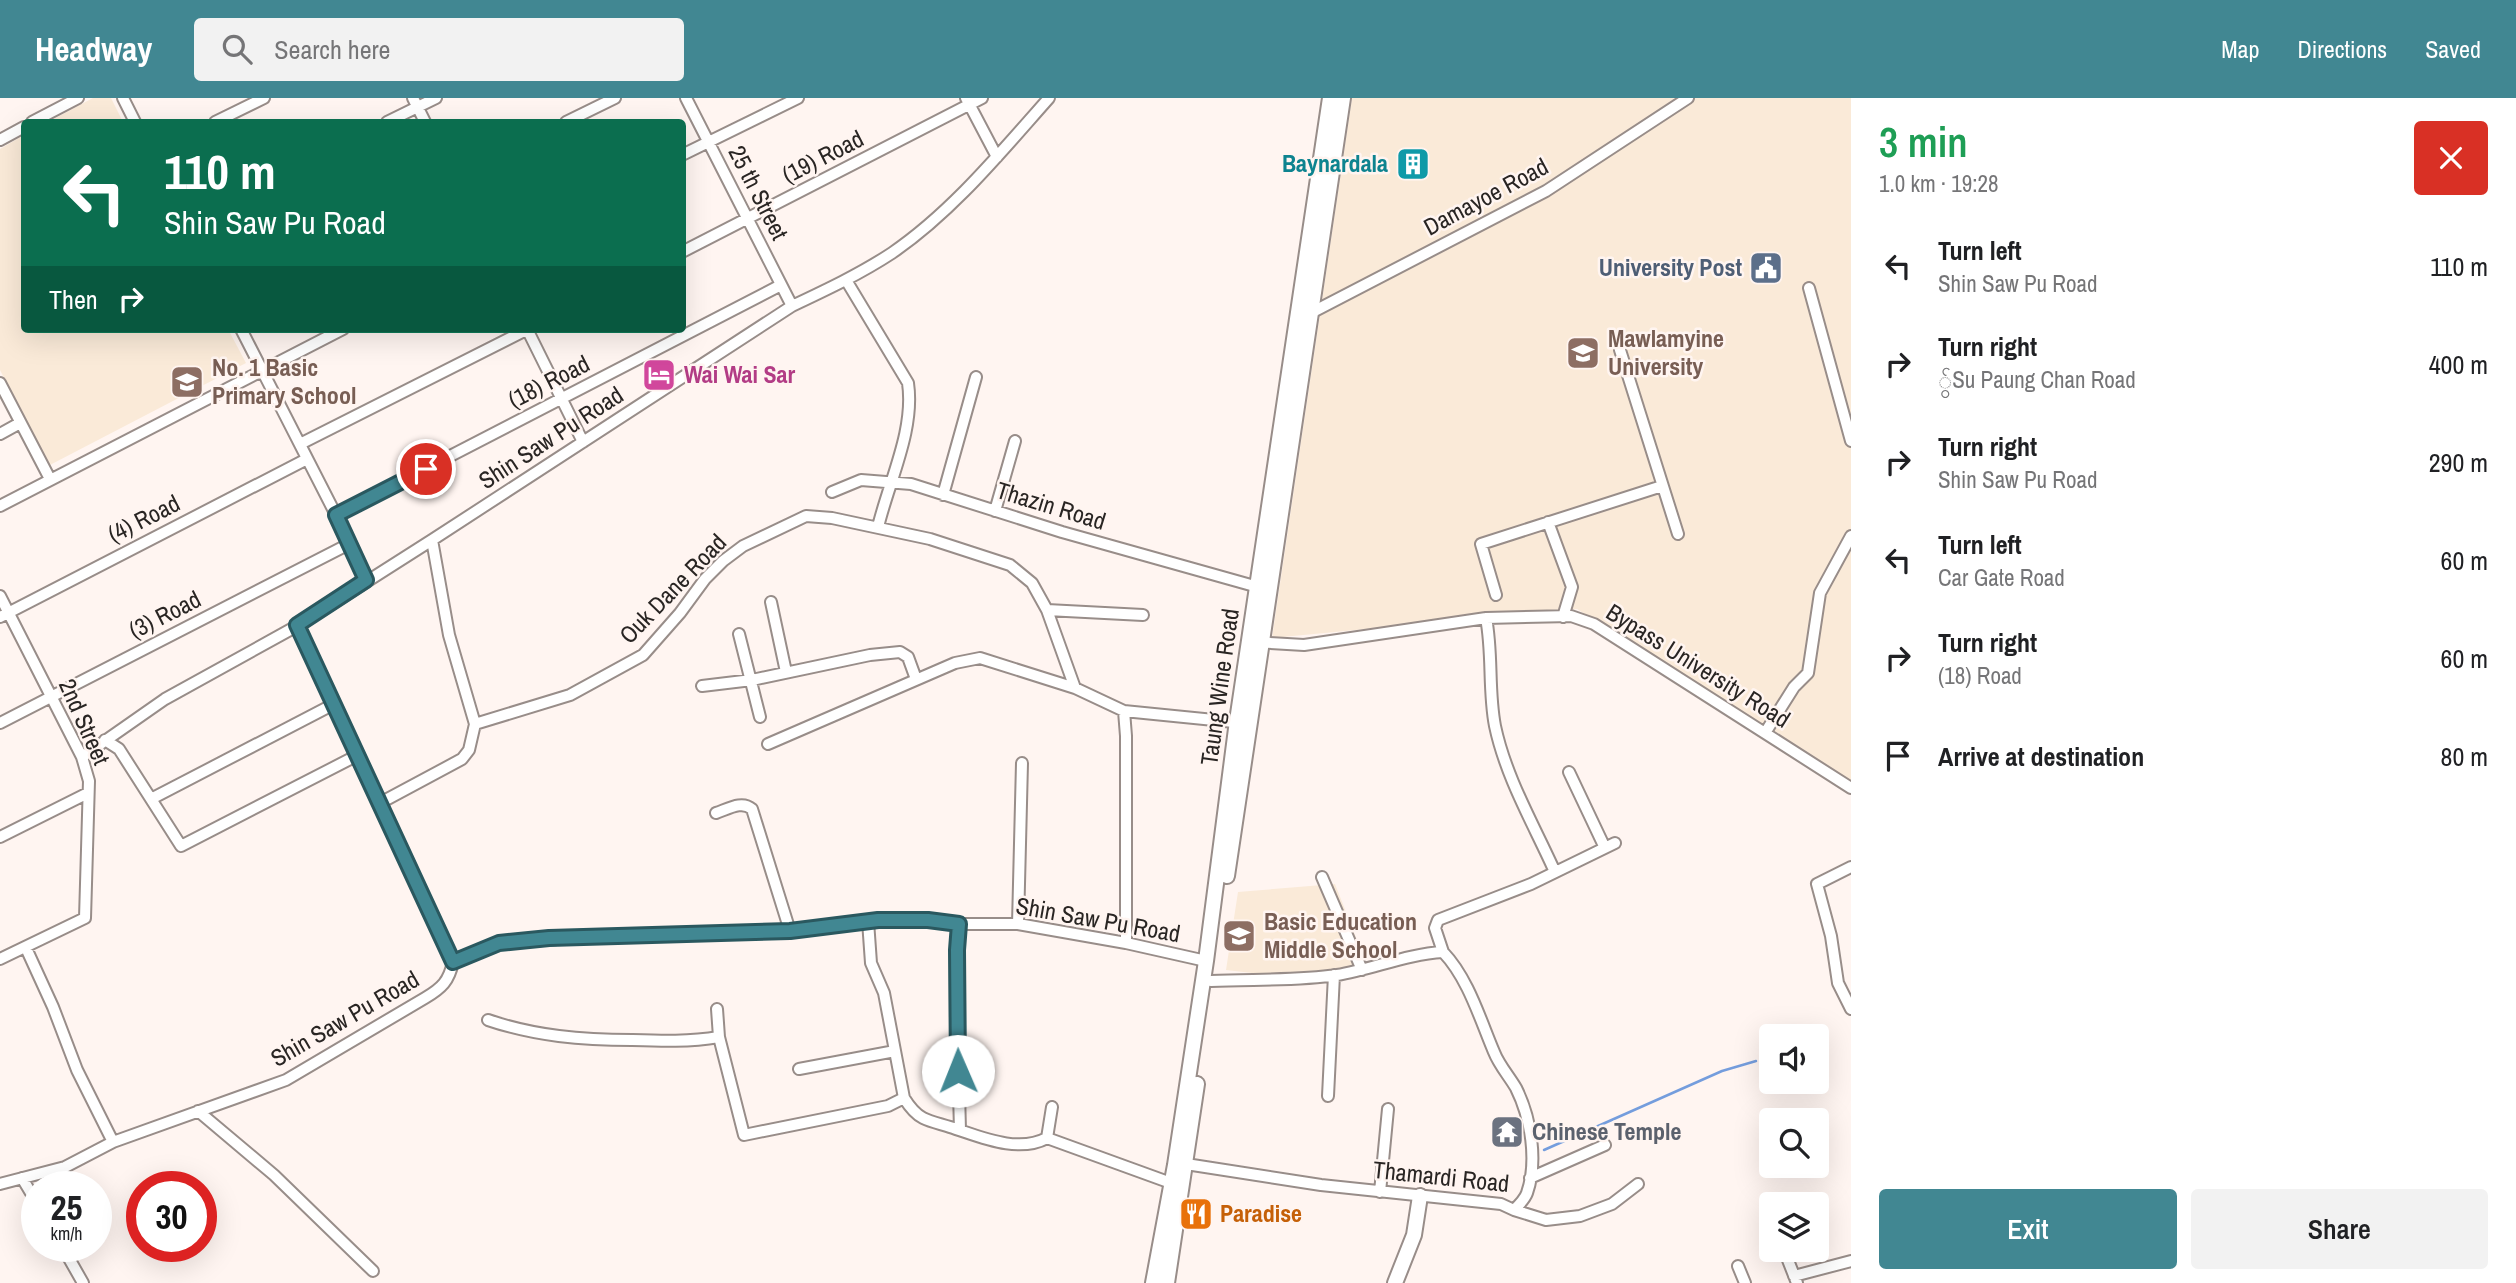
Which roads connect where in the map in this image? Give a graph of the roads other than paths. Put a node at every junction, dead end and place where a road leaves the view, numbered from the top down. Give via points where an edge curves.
1 (78, 98) edge
2 (122, 98) edge
3 (264, 98) edge
4 (436, 98) edge
5 (615, 98) edge
6 (686, 98) edge
7 (797, 98) edge
8 (982, 98) edge
9 (1049, 98) edge
10 (1330, 98) edge
11 (1343, 98) edge
12 (1688, 98) edge
13 (968, 101) edge
14 (415, 103) edge
15 (38, 119) edge
16 (133, 119) edge
17 (221, 119) edge
18 (391, 119) edge
19 (423, 119) edge
20 (572, 119) edge
21 (21, 129) edge
22 (0, 140) edge
23 (708, 142) junction
24 (686, 153) edge
25 (997, 157) junction
26 (1327, 162) junction
27 (748, 219) junction
28 (686, 250) edge
29 (846, 280) junction
30 (781, 285) junction
31 (1809, 288) dead end
32 (792, 306) junction
33 (1311, 314) junction
34 (1297, 320) junction
35 (243, 333) edge
36 (335, 333) edge
37 (520, 333) edge
38 (530, 333) edge
39 (1620, 351) dead end
40 (262, 370) junction
41 (976, 377) dead end
42 (0, 383) edge
43 (562, 399) junction
44 (20, 424) junction
45 (0, 434) edge
46 (1851, 440) edge
47 (1015, 441) dead end
48 (583, 442) junction
49 (300, 444) junction
50 (307, 459) junction
51 (50, 479) junction
52 (891, 481) junction
53 (1662, 486) junction
54 (832, 492) dead end
55 (943, 495) junction
56 (0, 506) edge
57 (995, 511) junction
58 (336, 515) junction
59 (1548, 522) junction
60 (878, 527) junction
61 (1678, 534) dead end
62 (1851, 536) edge
63 (432, 540) junction
64 (349, 544) junction
65 (366, 580) junction
66 (1258, 587) junction
67 (1496, 595) dead end
68 (0, 596) edge
69 (771, 602) dead end
70 (1047, 610) junction
71 (4, 615) edge
72 (1143, 615) dead end
73 (1563, 617) junction
74 (1486, 618) junction
75 (297, 625) junction
76 (739, 634) dead end
77 (1255, 642) junction
78 (786, 672) junction
79 (916, 679) junction
80 (752, 680) junction
81 (702, 686) dead end
82 (1075, 688) junction
83 (51, 697) junction
84 (334, 704) junction
85 (1124, 711) junction
86 (760, 717) dead end
87 (0, 723) edge
88 (1244, 723) junction
89 (475, 724) junction
90 (1765, 733) junction
91 (105, 740) junction
92 (768, 744) dead end
93 (358, 755) junction
94 (82, 757) junction
95 (1022, 763) dead end
96 (1569, 772) dead end
97 (1851, 788) edge
98 (88, 793) junction
99 (151, 799) junction
100 (380, 803) junction
101 (716, 813) dead end
102 (0, 837) edge
103 (1851, 867) edge
104 (1555, 873) junction
105 (1322, 877) dead end
106 (868, 921) junction
107 (1018, 923) junction
108 (959, 924) junction
109 (790, 931) junction
110 (1126, 943) junction
111 (26, 948) junction
112 (1443, 951) junction
113 (0, 959) edge
114 (1206, 961) junction
115 (453, 962) junction
116 (1362, 970) junction
117 (1334, 975) junction
118 (1212, 981) junction
119 (717, 1009) dead end
120 (1851, 1009) edge
121 (488, 1020) dead end
122 (719, 1037) junction
123 (895, 1051) junction
124 (800, 1069) dead end
125 (1328, 1096) dead end
126 (904, 1098) junction
127 (1052, 1107) dead end
128 (1388, 1108) dead end
129 (198, 1111) junction
130 (960, 1130) junction
131 (1047, 1138) junction
132 (113, 1142) junction
133 (1605, 1145) dead end
134 (1180, 1165) junction
135 (49, 1171) edge
136 (21, 1178) edge
137 (1530, 1178) junction
138 (1171, 1183) junction
139 (0, 1184) edge
140 (1638, 1184) dead end
141 (1380, 1192) junction
142 (1420, 1196) junction
143 (1514, 1210) junction
144 (1851, 1261) edge
145 (71, 1262) edge
146 (1789, 1262) edge
147 (1738, 1266) dead end
148 (373, 1271) dead end
149 (1795, 1279) edge
150 (83, 1283) edge
151 (1153, 1283) edge
152 (1167, 1283) edge
153 (1395, 1283) edge
154 (1745, 1283) edge

1 - 15 street
2 - 16 street
3 - 17 street
4 - 14 street
5 - 20 street
6 - 23 street, 25 th Street
7 - 23 street
8 - 13 street, (19) Road
9 - 25 street, Shin Saw Pu Road
10 - 26 main road, Taung Wine Road
11 - 26 main road, Taung Wine Road
12 - 33 street, Damayoe Road via 1546,191
13 - 25 street
13 - 27 street, (19) Road
14 - 18 street
14 - 19 street
21 - 22 street
23 - 24 street
23 - 27 street, 25 th Street
25 - 29 street, Shin Saw Pu Road via 932,222
26 - 33 main road, Taung Wine Road
26 - 34 main road, Taung Wine Road
27 - 28 street, (19) Road
27 - 30 street, 25 th Street
29 - 32 street, Shin Saw Pu Road
29 - 52 street via 908,383 911,401
30 - 32 street, 25 th Street
30 - 43 street, (18) Road
31 - 46 street
32 - 48 street, Shin Saw Pu Road
33 - 34 street, Damayoe Road
33 - 77 main road, Taung Wine Road
34 - 66 main road, Taung Wine Road
35 - 40 street
36 - 40 street
37 - 49 street
38 - 43 street
39 - 53 street
40 - 49 street
40 - 51 street
41 - 55 street
42 - 44 street
43 - 48 street
43 - 58 street, (18) Road
44 - 45 street
44 - 51 street
47 - 57 street
48 - 63 street, Shin Saw Pu Road
49 - 50 street
50 - 58 street
50 - 71 street, (4) Road
51 - 56 street
52 - 54 street, Thazin Road via 861,480
52 - 55 street, Thazin Road
52 - 60 street
53 - 59 street
53 - 61 street
55 - 57 street, Thazin Road
57 - 66 street, Thazin Road
58 - 64 street
59 - 67 street via 1481,544
59 - 73 street via 1572,587
60 - 70 street, Ouk Dane Road via 1010,565 1032,583
60 - 89 street, Ouk Dane Road via 832,518 798,518 723,561 643,655 570,695
62 - 90 street via 1820,593 1808,673
63 - 65 street, Shin Saw Pu Road
63 - 89 street via 449,635
64 - 65 street
64 - 83 street, (3) Road
65 - 75 street, Shin Saw Pu Road
66 - 77 main road, Taung Wine Road
68 - 71 street, 2nd Street
69 - 78 street
70 - 72 street
70 - 82 street, Ouk Dane Road
71 - 83 street, 2nd Street
73 - 74 street, Bypass University Road
73 - 90 street, Bypass University Road via 1594,624
74 - 77 street, Bypass University Road via 1304,645
74 - 104 street via 1495,726 1506,766
75 - 84 street
75 - 91 street, Shin Saw Pu Road via 165,699
76 - 80 street
77 - 88 main road, Taung Wine Road
78 - 79 street via 900,652 908,657
78 - 80 street
79 - 82 street via 979,658
79 - 92 street
80 - 81 street
80 - 86 street
82 - 85 street
83 - 87 street, (3) Road
83 - 94 street, 2nd Street
84 - 93 street
84 - 99 street
85 - 88 street
85 - 110 street
88 - 114 main road, Taung Wine Road
88 - 118 main road, Taung Wine Road
89 - 100 street via 462,759
90 - 97 street, Bypass University Road
91 - 94 street, Shin Saw Pu Road
91 - 99 street via 119,748
93 - 99 street via 181,846
93 - 100 street
94 - 98 street, 2nd Street
95 - 107 street
96 - 104 street via 1610,846
98 - 102 street
98 - 111 street, 2nd Street via 85,918
100 - 115 street
101 - 109 street via 741,804 752,809
103 - 120 street via 1816,884 1838,983
104 - 112 street via 1438,920 1435,928
105 - 116 street
106 - 108 street, Shin Saw Pu Road
106 - 109 street, Shin Saw Pu Road
106 - 123 street via 871,963 884,993
107 - 108 street, Shin Saw Pu Road
107 - 110 street, Shin Saw Pu Road
108 - 130 street
109 - 115 street, Shin Saw Pu Road via 499,943
110 - 114 street, Shin Saw Pu Road
111 - 113 street
111 - 132 street
112 - 116 street
112 - 137 street, Thamardi Road via 1516,1088 1531,1141
114 - 134 main road, Taung Wine Road
115 - 129 street, Shin Saw Pu Road via 443,987 286,1080
116 - 117 street
117 - 118 street
117 - 125 street
118 - 134 main road, Taung Wine Road
119 - 122 street
121 - 122 street via 591,1041 682,1042
122 - 126 street via 744,1135 888,1106
123 - 124 street
123 - 126 street
126 - 130 street via 924,1119
127 - 131 street
128 - 141 street
129 - 132 street, Shin Saw Pu Road
129 - 148 street via 274,1175
130 - 131 street via 1005,1143 1029,1144
131 - 138 street
132 - 135 street, Shin Saw Pu Road
133 - 137 street
134 - 138 main road, Taung Wine Road
134 - 141 street, Thamardi Road
134 - 152 main road, Taung Wine Road
136 - 139 street, Shin Saw Pu Road
137 - 143 street, Thamardi Road via 1527,1195
138 - 151 main road, Taung Wine Road
140 - 143 street via 1612,1204 1580,1216 1546,1220
141 - 142 street, Thamardi Road
142 - 143 street, Thamardi Road via 1501,1204
142 - 153 main road via 1414,1235
144 - 149 street
145 - 150 street
146 - 149 street
147 - 154 street

